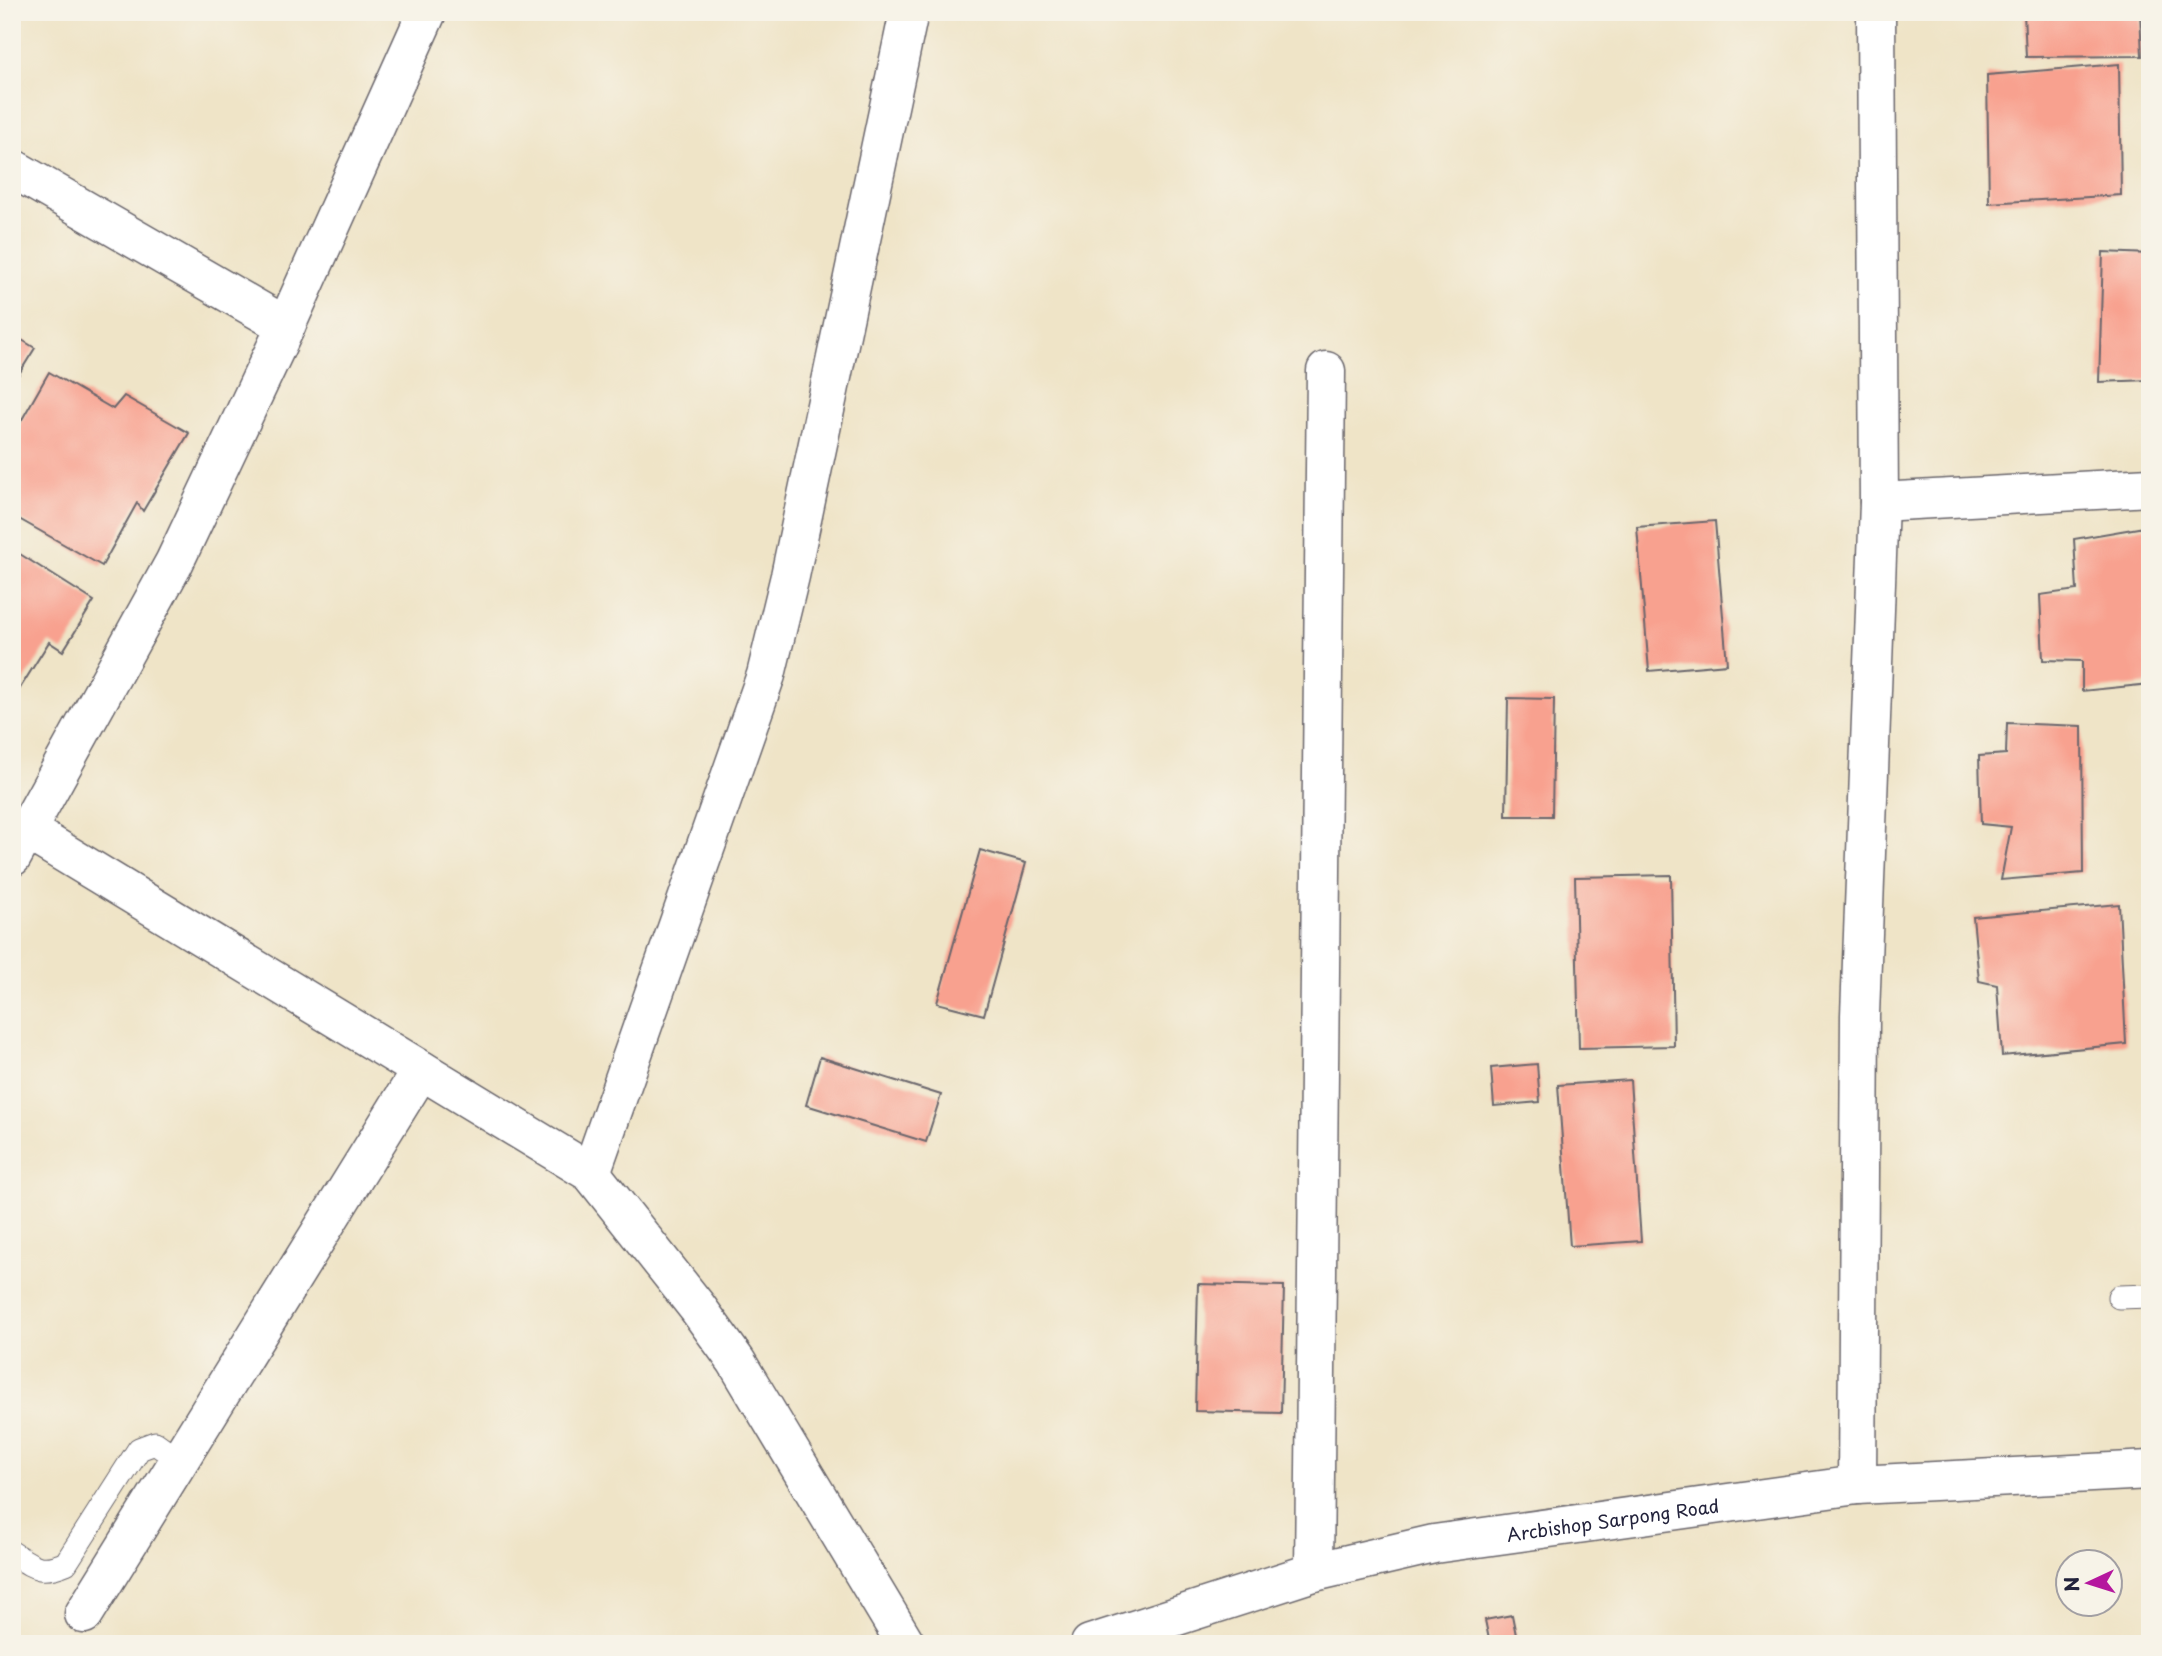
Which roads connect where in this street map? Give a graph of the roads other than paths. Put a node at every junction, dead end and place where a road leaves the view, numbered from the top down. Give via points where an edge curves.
1 (427, 12) edge
2 (909, 12) edge
3 (1876, 12) edge
4 (12, 168) edge
5 (286, 326) junction
6 (1326, 371) dead end
7 (2150, 486) edge
8 (1878, 502) junction
9 (20, 844) edge
10 (421, 1070) junction
11 (590, 1173) junction
12 (2150, 1296) edge
13 (2119, 1297) dead end
14 (180, 1460) junction
15 (2150, 1470) edge
16 (1857, 1485) junction
17 (12, 1553) edge
18 (1314, 1572) junction
19 (83, 1614) dead end
20 (906, 1644) edge
21 (1090, 1644) edge

1 - 5 street
2 - 11 street via 766,675
3 - 8 street
4 - 5 street
5 - 9 street via 174,563
6 - 18 street
7 - 8 street
8 - 16 street via 1860,1016
9 - 10 street
10 - 11 street
10 - 14 street
11 - 20 street via 736,1361
12 - 13 lane
14 - 17 lane via 155,1443 139,1449 66,1563 37,1569
14 - 19 street
15 - 16 street, Arcbishop Sarpong Road
16 - 18 street, Arcbishop Sarpong Road via 1434,1544
18 - 21 street, Arcbishop Sarpong Road

